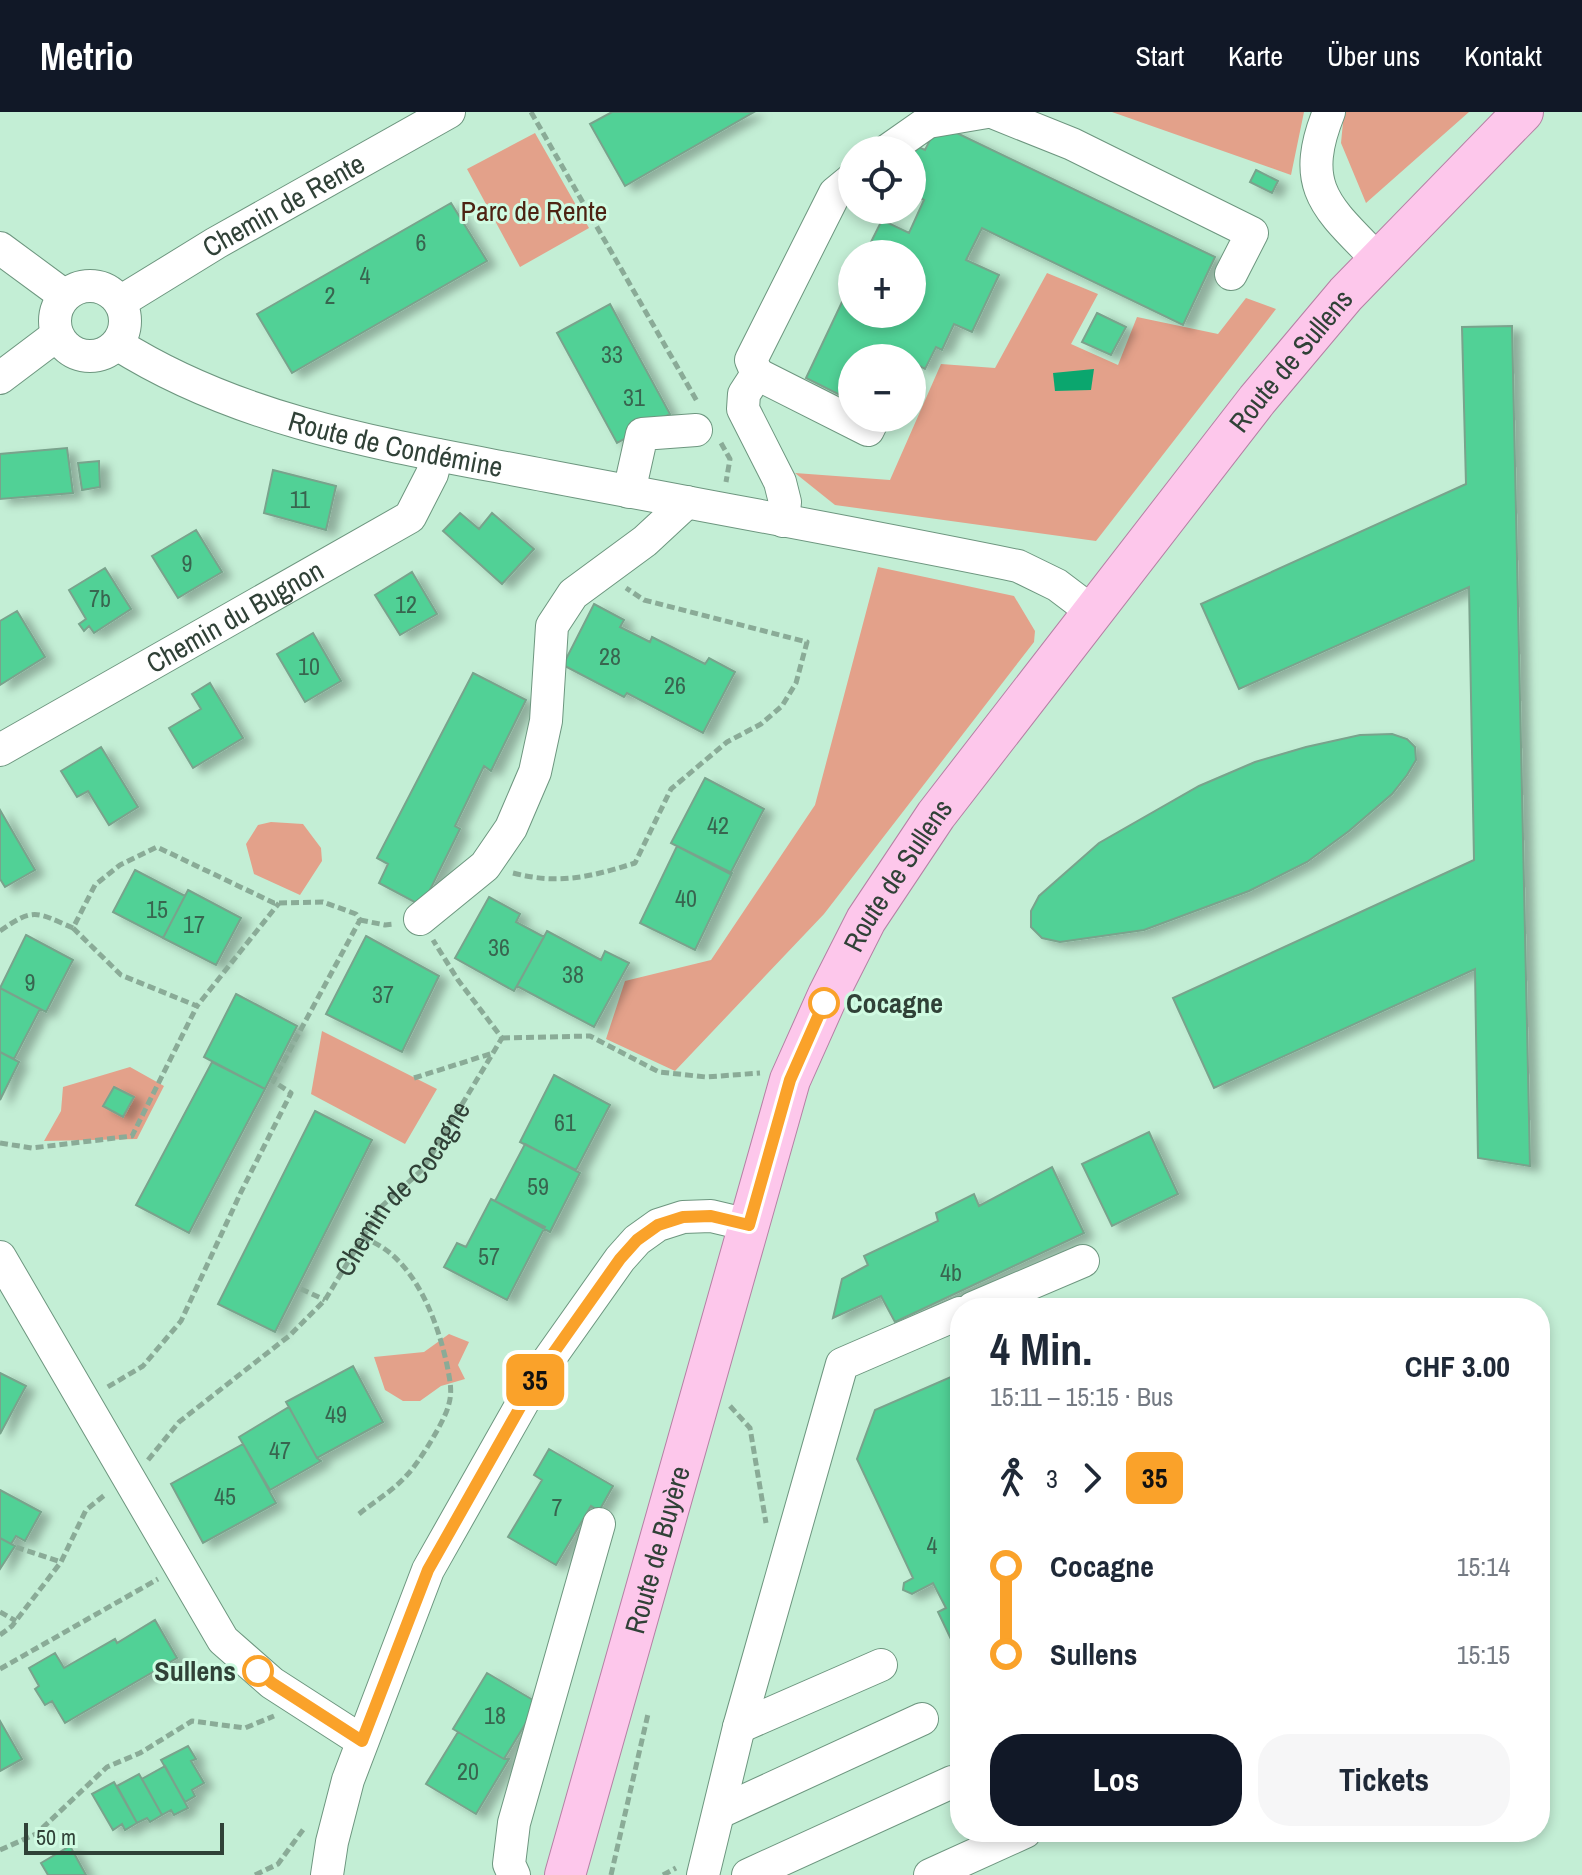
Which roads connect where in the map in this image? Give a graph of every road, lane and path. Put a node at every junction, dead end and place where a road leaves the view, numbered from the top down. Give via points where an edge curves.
1 (449, 112) edge
2 (531, 112) edge
3 (990, 112) edge
4 (1329, 112) edge
5 (1523, 112) edge
6 (908, 136) edge
7 (838, 191) edge
8 (0, 248) edge
9 (1379, 261) junction
10 (1231, 274) dead end
11 (65, 296) junction
12 (120, 302) junction
13 (57, 335) junction
14 (117, 344) junction
15 (757, 374) junction
16 (0, 378) edge
17 (838, 411) edge
18 (703, 421) junction
19 (437, 455) junction
20 (724, 491) dead end
21 (629, 492) junction
22 (687, 502) junction
23 (783, 521) junction
24 (601, 571) junction
25 (1094, 613) junction
26 (0, 750) edge
27 (485, 866) junction
28 (279, 903) junction
29 (420, 919) junction
30 (360, 920) junction
31 (73, 928) junction
32 (0, 931) edge
33 (197, 1006) junction
34 (502, 1038) junction
35 (494, 1052) junction
36 (766, 1072) dead end
37 (414, 1078) dead end
38 (0, 1143) edge
39 (749, 1225) junction
40 (363, 1238) junction
41 (0, 1257) edge
42 (1083, 1261) dead end
43 (301, 1289) dead end
44 (996, 1298) edge
45 (325, 1300) junction
46 (950, 1317) edge
47 (99, 1393) dead end
48 (729, 1405) dead end
49 (141, 1465) dead end
50 (115, 1486) dead end
51 (359, 1514) dead end
52 (599, 1524) dead end
53 (767, 1528) dead end
54 (16, 1547) dead end
55 (61, 1562) junction
56 (166, 1574) dead end
57 (0, 1612) edge
58 (16, 1621) junction
59 (0, 1635) edge
60 (881, 1665) dead end
61 (0, 1669) edge
62 (278, 1714) dead end
63 (922, 1719) dead end
64 (739, 1727) junction
65 (362, 1741) junction
66 (950, 1783) edge
67 (720, 1812) junction
68 (313, 1816) dead end
69 (1003, 1842) edge
70 (0, 1850) edge
71 (255, 1875) edge
72 (327, 1875) edge
73 (514, 1875) edge
74 (565, 1875) edge
75 (703, 1875) edge
76 (748, 1875) edge
77 (930, 1875) edge

1 - 12 street, Chemin de Rente
2 - 18 path
3 - 6 street via 928,122
3 - 10 street via 1072,144 1252,233
4 - 9 street via 1318,140 1318,185 1331,211
5 - 9 main road, Route de Sullens
7 - 15 street via 757,345 751,360
8 - 11 street
9 - 25 main road, Route de Sullens via 1257,400
11 - 12 street via 75,289 100,287
11 - 13 street via 55,314
12 - 14 street via 125,319
13 - 14 street via 63,345 84,356 96,356
13 - 16 street
14 - 19 street, Route de Condémine via 180,381 295,423
15 - 17 street
15 - 23 street via 744,394 743,409 780,482
18 - 20 path via 730,459
18 - 21 street via 642,434
19 - 21 street, Route de Condémine
19 - 26 street, Chemin du Bugnon via 410,517
21 - 22 street, Route de Condémine
22 - 23 street, Route de Condémine
22 - 24 street via 645,541
23 - 25 street, Route de Condémine via 1018,566 1057,585
24 - 27 street via 573,594 552,626 546,721 535,772 511,828
24 - 27 path via 644,600 807,642 796,683 782,706 761,724 727,742 671,789 635,863 588,878 542,881
25 - 39 main road, Route de Sullens via 936,815 866,920 790,1080
27 - 29 street
28 - 30 path via 323,902
28 - 31 path via 157,847 95,885
28 - 33 path
29 - 30 path via 385,925
29 - 34 path
30 - 47 path via 273,1081 291,1093 181,1321 143,1366
31 - 32 path via 43,915 24,914
31 - 33 path via 121,975
33 - 38 path via 132,1136 32,1148
34 - 35 path, Chemin de Cocagne
34 - 36 path via 590,1036 659,1072 706,1077
35 - 37 path
35 - 40 path, Chemin de Cocagne via 423,1169 382,1206
39 - 65 street via 711,1216 683,1217 658,1225 620,1259 540,1372 428,1570
39 - 74 main road, Route de Buyère
40 - 45 path, Chemin de Cocagne
40 - 51 path via 375,1242 415,1282 442,1342 452,1392 448,1410 408,1475
41 - 65 street via 223,1640 272,1683
42 - 44 street
43 - 45 path, Chemin de Cocagne
45 - 49 path, Chemin de Cocagne via 289,1336 179,1422
46 - 64 street via 842,1364
48 - 53 path via 750,1428
50 - 55 path via 86,1510
52 - 73 street via 514,1823 509,1864
54 - 55 path
55 - 58 path
56 - 61 path
57 - 58 path
58 - 59 path
60 - 64 street
62 - 70 path via 245,1728 192,1721 107,1767 36,1834
63 - 67 street
64 - 67 street
65 - 72 street
66 - 76 street
67 - 75 street
68 - 71 path via 278,1864
69 - 77 street

